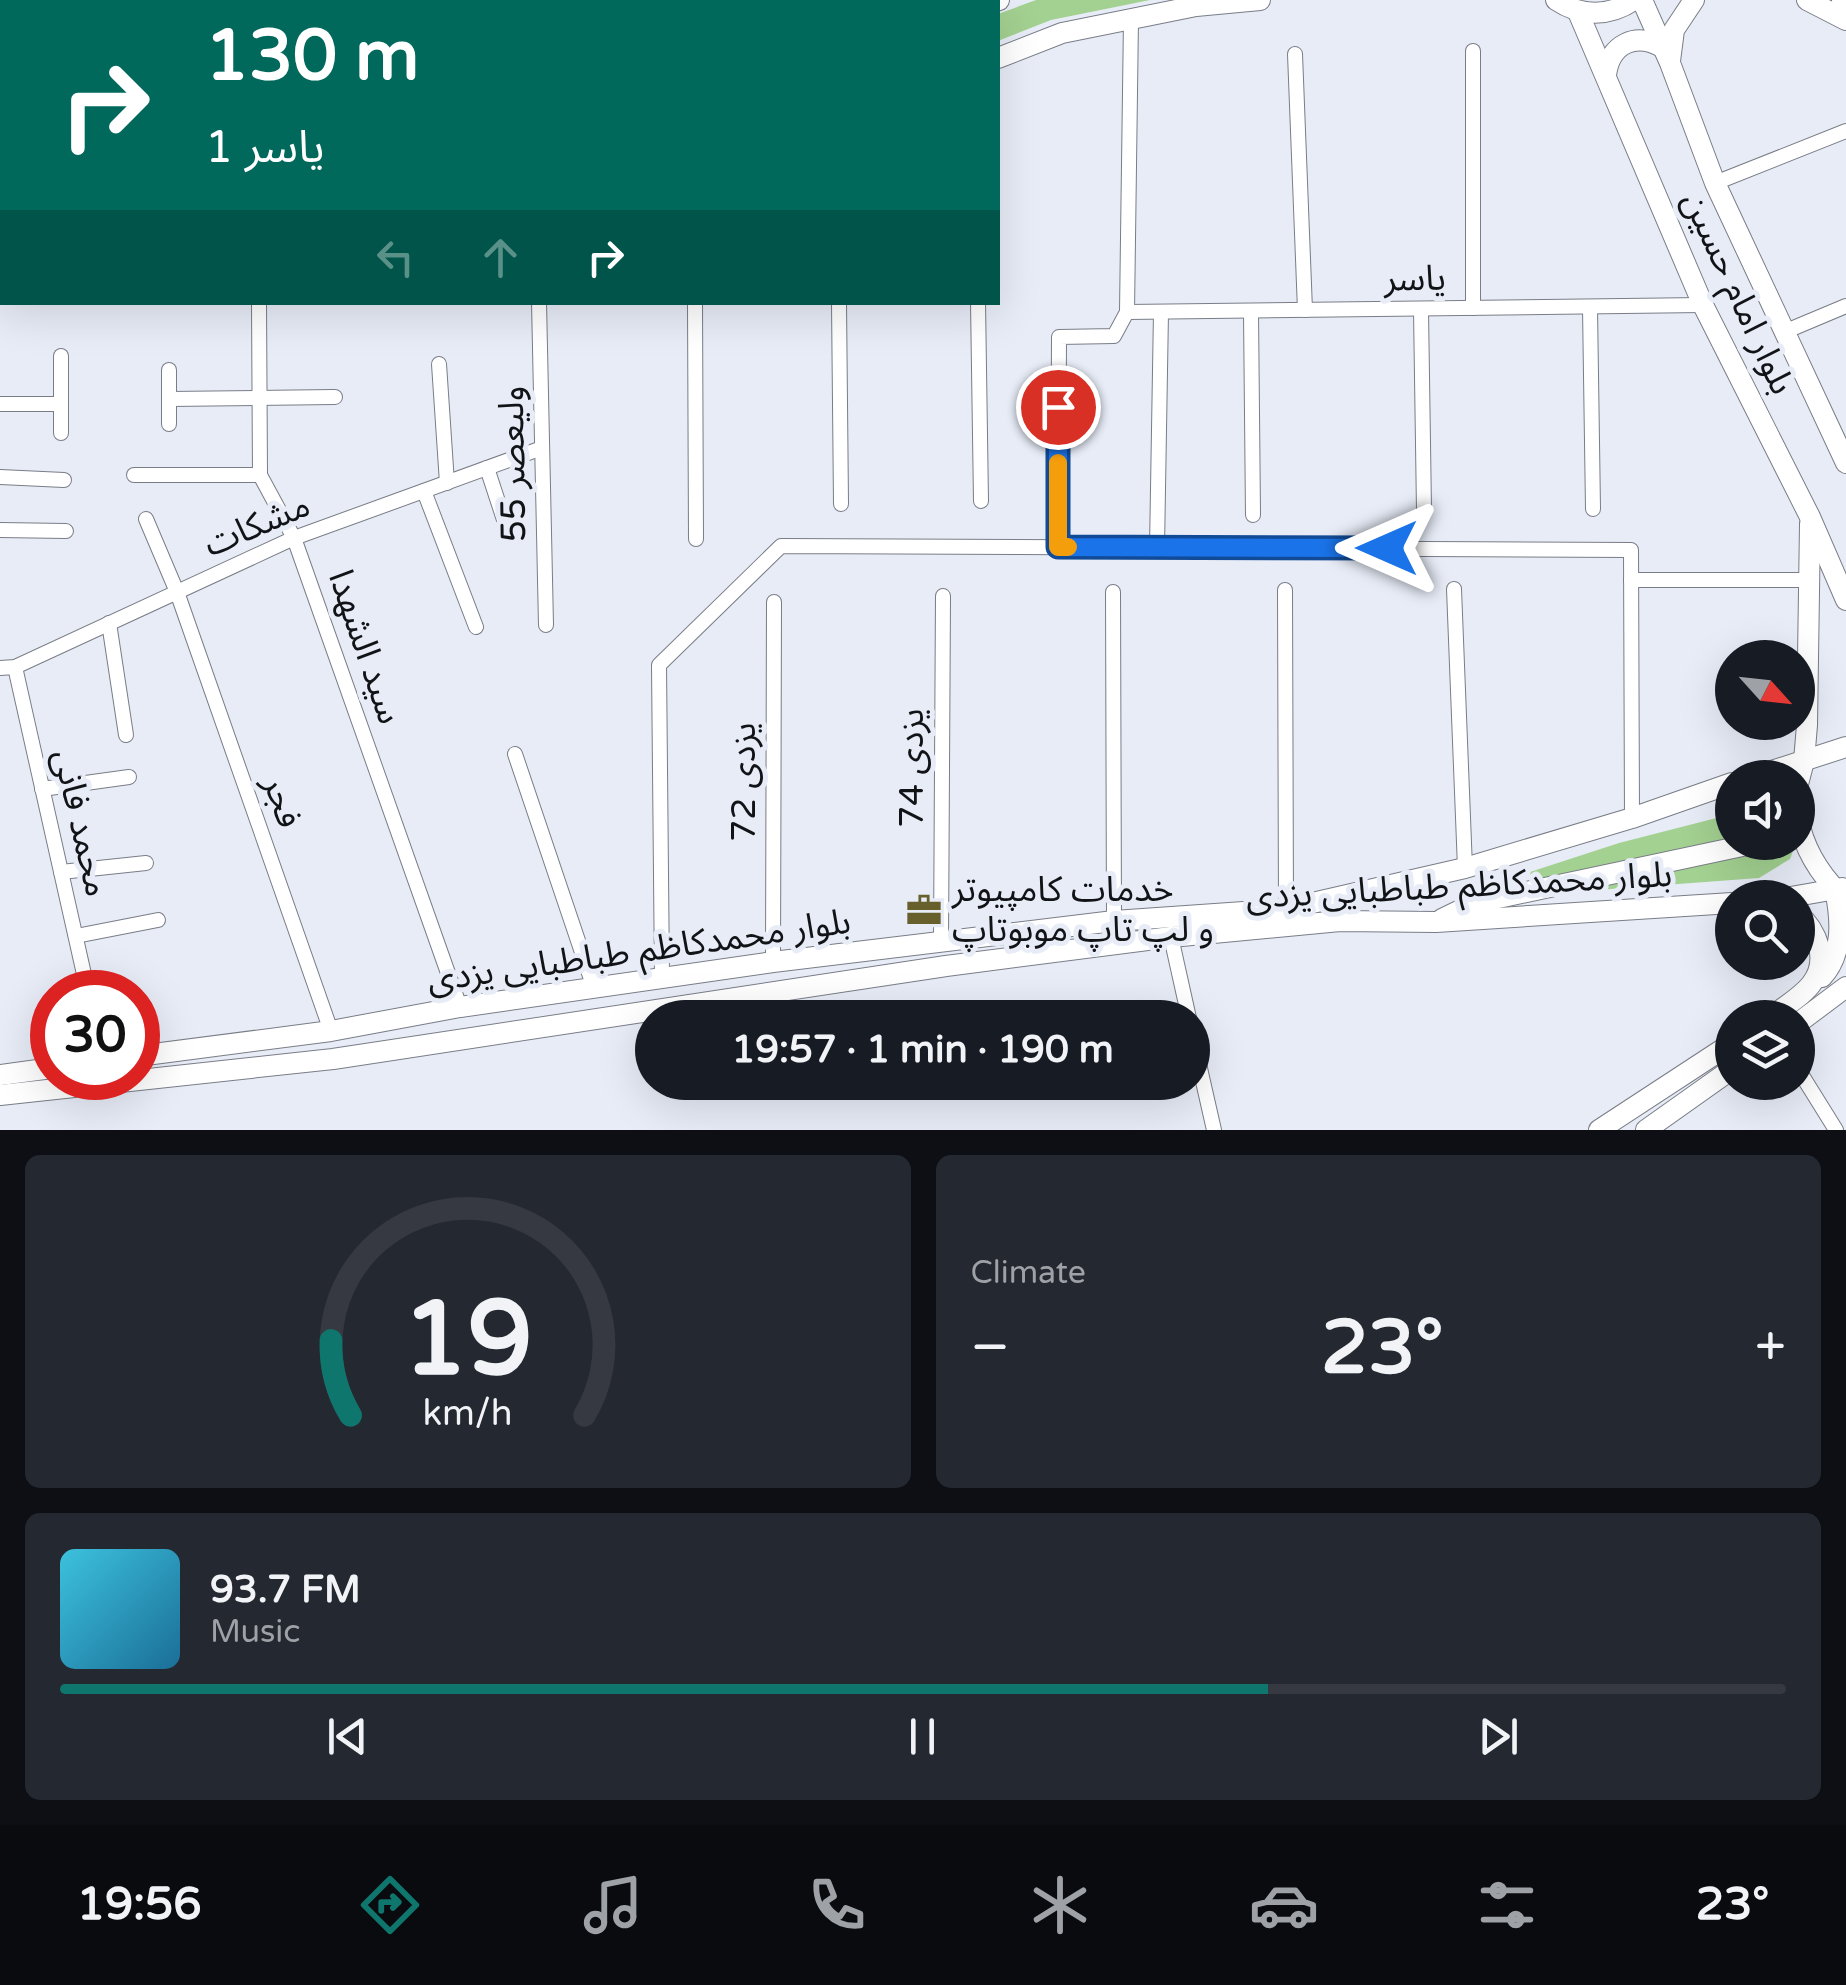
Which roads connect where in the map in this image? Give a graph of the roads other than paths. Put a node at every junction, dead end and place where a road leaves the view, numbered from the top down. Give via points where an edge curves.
1 (1260, 0) edge
2 (1556, 0) edge
3 (1634, 0) edge
4 (1642, 0) edge
5 (1694, 0) edge
6 (1807, 0) edge
7 (1578, 12) junction
8 (1130, 19) junction
9 (1846, 20) edge
10 (1473, 51) dead end
11 (1296, 54) dead end
12 (1666, 55) junction
13 (1000, 57) edge
14 (1606, 75) junction
15 (1846, 130) edge
16 (1714, 183) junction
17 (259, 305) edge
18 (539, 305) edge
19 (695, 305) edge
20 (839, 305) edge
21 (978, 305) edge
22 (1703, 305) junction
23 (1846, 306) edge
24 (1473, 308) junction
25 (1590, 308) junction
26 (1305, 310) junction
27 (1421, 310) junction
28 (1127, 312) junction
29 (1161, 312) junction
30 (1251, 312) junction
31 (1784, 332) junction
32 (61, 356) dead end
33 (439, 364) dead end
34 (169, 370) dead end
35 (335, 397) dead end
36 (170, 398) junction
37 (258, 398) junction
38 (0, 404) edge
39 (61, 404) junction
40 (170, 424) dead end
41 (60, 434) dead end
42 (542, 448) junction
43 (1846, 463) edge
44 (487, 468) junction
45 (134, 474) dead end
46 (260, 475) junction
47 (0, 477) edge
48 (64, 480) dead end
49 (448, 482) junction
50 (424, 491) junction
51 (981, 501) dead end
52 (841, 504) dead end
53 (1594, 508) dead end
54 (1424, 510) dead end
55 (1253, 514) dead end
56 (1810, 517) junction
57 (146, 518) dead end
58 (0, 530) edge
59 (66, 532) dead end
60 (508, 532) dead end
61 (294, 538) junction
62 (696, 539) dead end
63 (1058, 547) junction
64 (1157, 548) junction
65 (1631, 580) junction
66 (1810, 580) junction
67 (1454, 589) dead end
68 (1285, 590) dead end
69 (177, 592) junction
70 (1113, 592) dead end
71 (943, 596) dead end
72 (1846, 600) edge
73 (774, 602) dead end
74 (109, 624) junction
75 (546, 625) dead end
76 (476, 627) dead end
77 (7, 668) edge
78 (126, 735) dead end
79 (1846, 747) edge
80 (515, 754) dead end
81 (1804, 760) edge
82 (1807, 760) edge
83 (129, 777) dead end
84 (42, 789) junction
85 (1715, 790) edge
86 (1632, 818) junction
87 (1715, 852) edge
88 (1813, 860) edge
89 (146, 862) dead end
90 (1465, 868) junction
91 (61, 872) junction
92 (1842, 892) edge
93 (1815, 895) edge
94 (1715, 904) edge
95 (1286, 909) junction
96 (158, 920) dead end
97 (1114, 921) junction
98 (1436, 922) junction
99 (76, 936) junction
100 (1171, 937) junction
101 (1815, 938) edge
102 (941, 942) junction
103 (773, 962) junction
104 (83, 970) edge
105 (662, 978) junction
106 (1811, 987) junction
107 (1846, 987) edge
108 (594, 988) junction
109 (1185, 1000) edge
110 (1793, 1000) edge
111 (460, 1007) junction
112 (1815, 1010) edge
113 (331, 1032) junction
114 (222, 1046) junction
115 (190, 1050) junction
116 (160, 1053) edge
117 (1715, 1054) edge
118 (30, 1071) edge
119 (227, 1072) junction
120 (0, 1075) edge
121 (193, 1076) junction
122 (1715, 1081) edge
123 (0, 1095) edge
124 (1815, 1096) edge
125 (1207, 1100) edge
126 (1214, 1130) edge
127 (1600, 1130) edge
128 (1646, 1130) edge
129 (1836, 1130) edge

1 - 8 main road
2 - 7 main road
3 - 7 main road via 1601,14
4 - 12 main road, بلوار امام حسین
5 - 12 main road
6 - 9 main road
7 - 14 main road, بلوار امام حسین
8 - 13 main road
8 - 28 street
10 - 24 street
11 - 26 street
12 - 14 main road via 1637,39 1608,62
12 - 16 main road, بلوار امام حسین
14 - 22 main road, بلوار امام حسین
15 - 16 street
16 - 31 main road, بلوار امام حسین
17 - 37 street, سید الشهدا
18 - 42 street, ولیعصر 55
19 - 62 street
20 - 52 street
21 - 51 street
22 - 25 street, یاسر
22 - 56 main road, بلوار امام حسین
23 - 31 street
24 - 25 street, یاسر
24 - 27 street, یاسر
25 - 53 street
26 - 27 street, یاسر
26 - 30 street, یاسر
27 - 54 street
28 - 29 street, یاسر
28 - 63 street via 1114,336 1058,337
29 - 30 street, یاسر
29 - 64 street
30 - 55 street
31 - 43 main road, بلوار امام حسین
32 - 39 street
33 - 49 street
34 - 36 street
35 - 37 street
36 - 37 street
36 - 40 street
37 - 46 street, سید الشهدا
38 - 39 street
39 - 41 street
42 - 44 street, مشکات
42 - 75 street, ولیعصر 55
44 - 49 street, مشکات
44 - 60 street
45 - 46 street
46 - 61 street, سید الشهدا
47 - 48 street
49 - 50 street, مشکات
50 - 61 street, مشکات
50 - 76 street
56 - 66 main road
56 - 72 main road, بلوار امام حسین
57 - 69 street, فجر
58 - 59 street
61 - 69 street, مشکات
61 - 111 street, سید الشهدا
63 - 64 street
63 - 105 street via 780,546 659,665
64 - 65 street via 1631,550
65 - 66 street
65 - 86 street
66 - 81 main road
67 - 90 street
68 - 95 street
69 - 74 street, مشکات
69 - 113 street, فجر
70 - 97 street
71 - 102 street, یزدی 74
73 - 103 street, یزدی 72
74 - 77 street, مشکات
74 - 78 street
77 - 84 street, محمد فانی
79 - 82 main road
80 - 108 street
83 - 84 street
84 - 91 street, محمد فانی
85 - 86 main road, بلوار محمدکاظم طباطبایی یزدی
86 - 90 main road, بلوار محمدکاظم طباطبایی یزدی
87 - 98 main road via 1474,903
88 - 92 main road
89 - 91 street
90 - 95 main road, بلوار محمدکاظم طباطبایی یزدی
91 - 99 street, محمد فانی
92 - 93 main road
92 - 106 main road via 1840,939 1827,973
94 - 98 main road, بلوار محمدکاظم طباطبایی یزدی
95 - 97 main road, بلوار محمدکاظم طباطبایی یزدی
96 - 99 street
97 - 102 main road, بلوار محمدکاظم طباطبایی یزدی
98 - 100 main road, بلوار محمدکاظم طباطبایی یزدی via 1340,922
99 - 104 street, محمد فانی
100 - 109 street
100 - 119 main road, بلوار محمدکاظم طباطبایی یزدی
101 - 106 main road via 1822,968
102 - 103 main road, بلوار محمدکاظم طباطبایی یزدی
103 - 105 main road, بلوار محمدکاظم طباطبایی یزدی
105 - 108 main road, بلوار محمدکاظم طباطبایی یزدی
106 - 110 main road
107 - 112 main road
108 - 111 main road, بلوار محمدکاظم طباطبایی یزدی
111 - 113 main road, بلوار محمدکاظم طباطبایی یزدی
113 - 114 main road, بلوار محمدکاظم طباطبایی یزدی
114 - 115 main road, بلوار محمدکاظم طباطبایی یزدی
114 - 119 main road
115 - 116 main road, بلوار محمدکاظم طباطبایی یزدی
115 - 121 main road via 199,1061
117 - 127 main road
118 - 120 main road
119 - 121 main road, بلوار محمدکاظم طباطبایی یزدی
121 - 123 main road, بلوار محمدکاظم طباطبایی یزدی
122 - 128 main road
124 - 129 street
125 - 126 street

